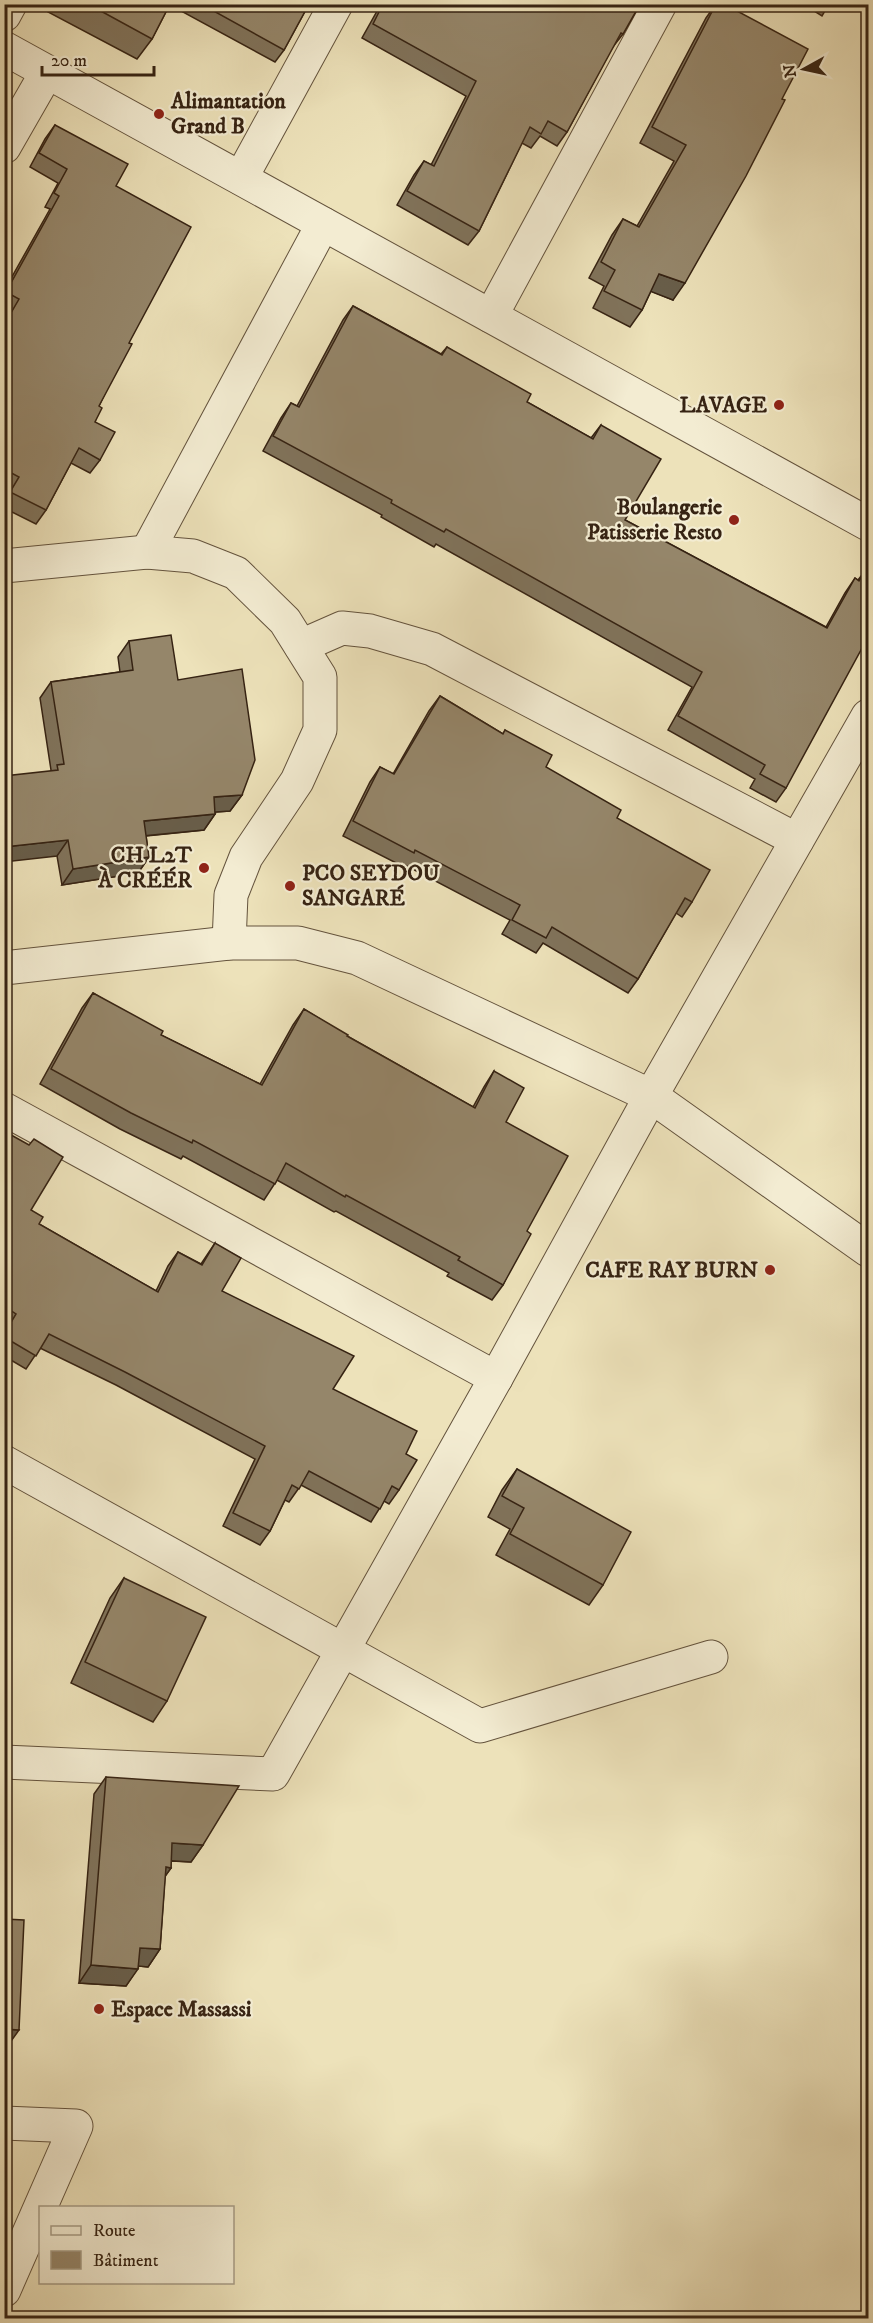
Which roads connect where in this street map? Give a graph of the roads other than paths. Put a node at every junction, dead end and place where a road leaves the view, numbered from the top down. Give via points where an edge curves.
1 (10, 4) edge
2 (336, 4) edge
3 (660, 4) edge
4 (4, 15) edge
5 (4, 48) edge
6 (47, 72) junction
7 (4, 147) edge
8 (241, 178) junction
9 (323, 224) junction
10 (491, 316) junction
11 (868, 524) edge
12 (147, 552) junction
13 (4, 566) edge
14 (301, 646) junction
15 (868, 716) edge
16 (797, 840) junction
17 (229, 943) junction
18 (4, 968) edge
19 (651, 1096) junction
20 (4, 1109) edge
21 (868, 1250) edge
22 (496, 1378) junction
23 (4, 1462) edge
24 (342, 1650) junction
25 (711, 1657) dead end
26 (4, 1762) edge
27 (4, 2123) edge
28 (41, 2206) edge
29 (39, 2210) edge
30 (4, 2290) edge

1 - 4 street
2 - 8 street
3 - 10 street
5 - 6 street
6 - 7 street
6 - 8 street
8 - 9 street
9 - 10 street
9 - 12 street
10 - 11 street
12 - 13 street
12 - 14 street via 193,556 236,573 285,621
14 - 16 street via 342,628 370,631 432,649
14 - 17 street via 320,677 320,730 297,782 246,857 231,895
15 - 16 street
16 - 19 street
17 - 18 street
17 - 19 street via 298,942 357,958
19 - 21 street
19 - 22 street
20 - 22 street
22 - 24 street
23 - 24 street
24 - 25 street via 480,1726
24 - 26 street via 273,1774
27 - 28 street via 76,2126
29 - 30 street

